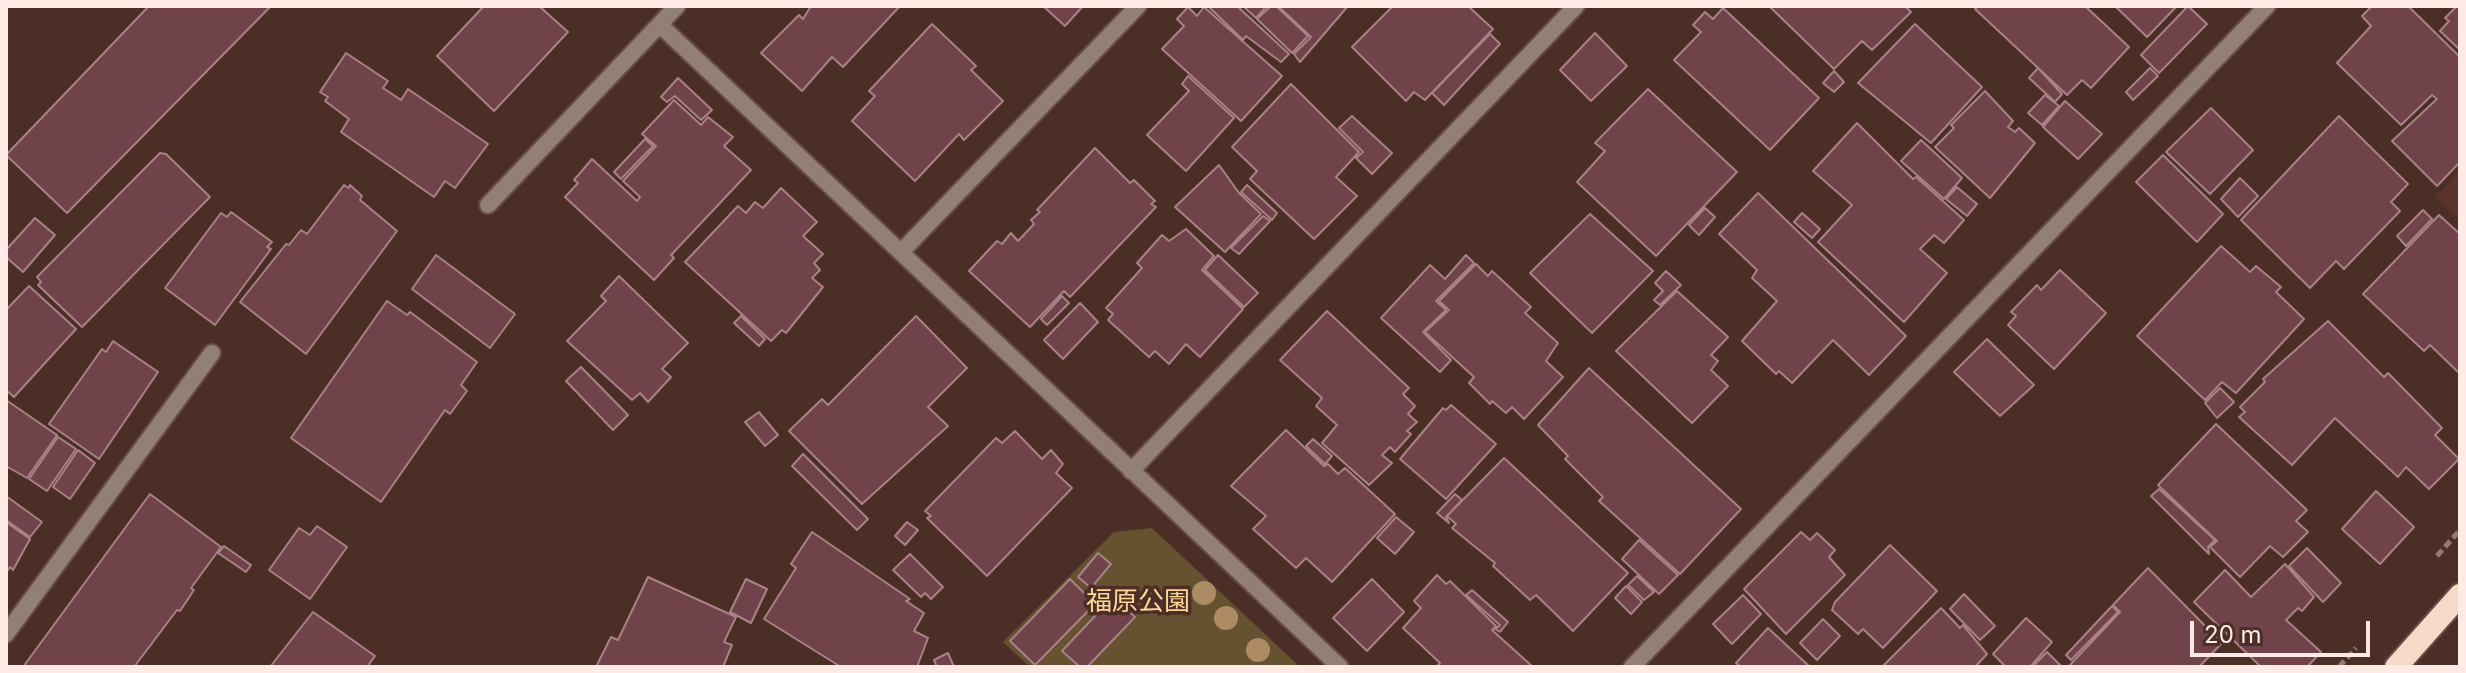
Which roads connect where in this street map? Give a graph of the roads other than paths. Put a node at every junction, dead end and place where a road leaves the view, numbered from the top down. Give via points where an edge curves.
1 (677, 6) edge
2 (1138, 6) edge
3 (1576, 6) edge
4 (2267, 6) edge
5 (660, 25) junction
6 (488, 205) dead end
7 (902, 251) junction
8 (212, 353) dead end
9 (1131, 471) junction
10 (2460, 595) edge
11 (6, 634) edge
12 (1340, 667) edge
13 (1632, 667) edge
14 (2396, 667) edge

1 - 5 street
2 - 7 street
3 - 9 street
4 - 13 street
5 - 6 street
5 - 7 street
7 - 9 street
8 - 11 street
9 - 12 street
10 - 14 highway

